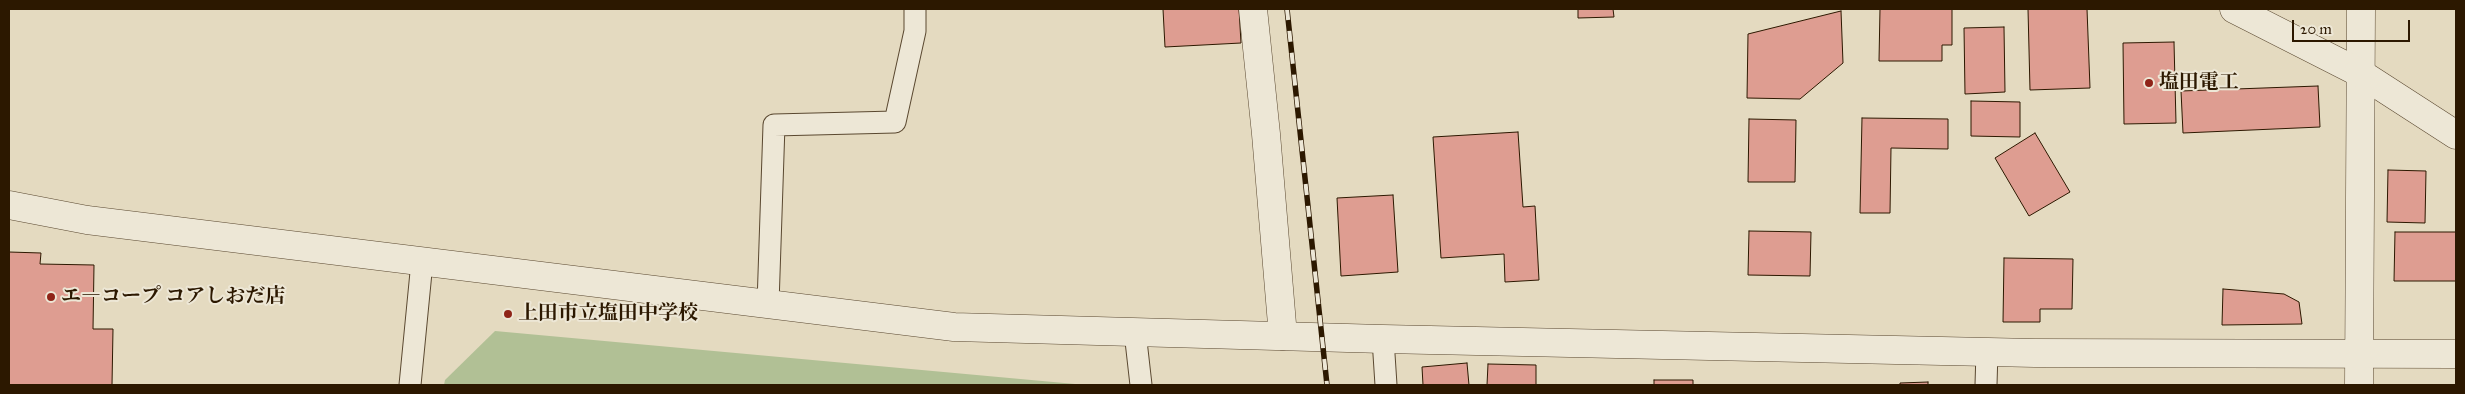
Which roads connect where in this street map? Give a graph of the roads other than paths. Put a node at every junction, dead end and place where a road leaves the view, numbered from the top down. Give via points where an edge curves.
1 (915, 9) edge
2 (1253, 9) edge
3 (2234, 9) edge
4 (2361, 9) edge
5 (2360, 73) junction
6 (2456, 136) edge
7 (9, 205) edge
8 (422, 262) junction
9 (768, 304) junction
10 (1135, 332) junction
11 (1283, 336) junction
12 (1384, 339) junction
13 (1987, 352) junction
14 (2456, 354) edge
15 (2359, 355) junction
16 (410, 385) edge
17 (1141, 385) edge
18 (1386, 385) edge
19 (1986, 385) edge
20 (2359, 385) edge

1 - 9 lane via 915,31 895,122 774,126
2 - 11 street
3 - 5 street
4 - 5 street
5 - 6 street
5 - 15 street
7 - 8 street via 87,220
8 - 9 street
8 - 16 lane
9 - 10 street via 954,327
10 - 11 street
10 - 17 lane
11 - 12 street
12 - 13 street
12 - 18 lane
13 - 15 street
13 - 19 lane
14 - 15 street
15 - 20 street

